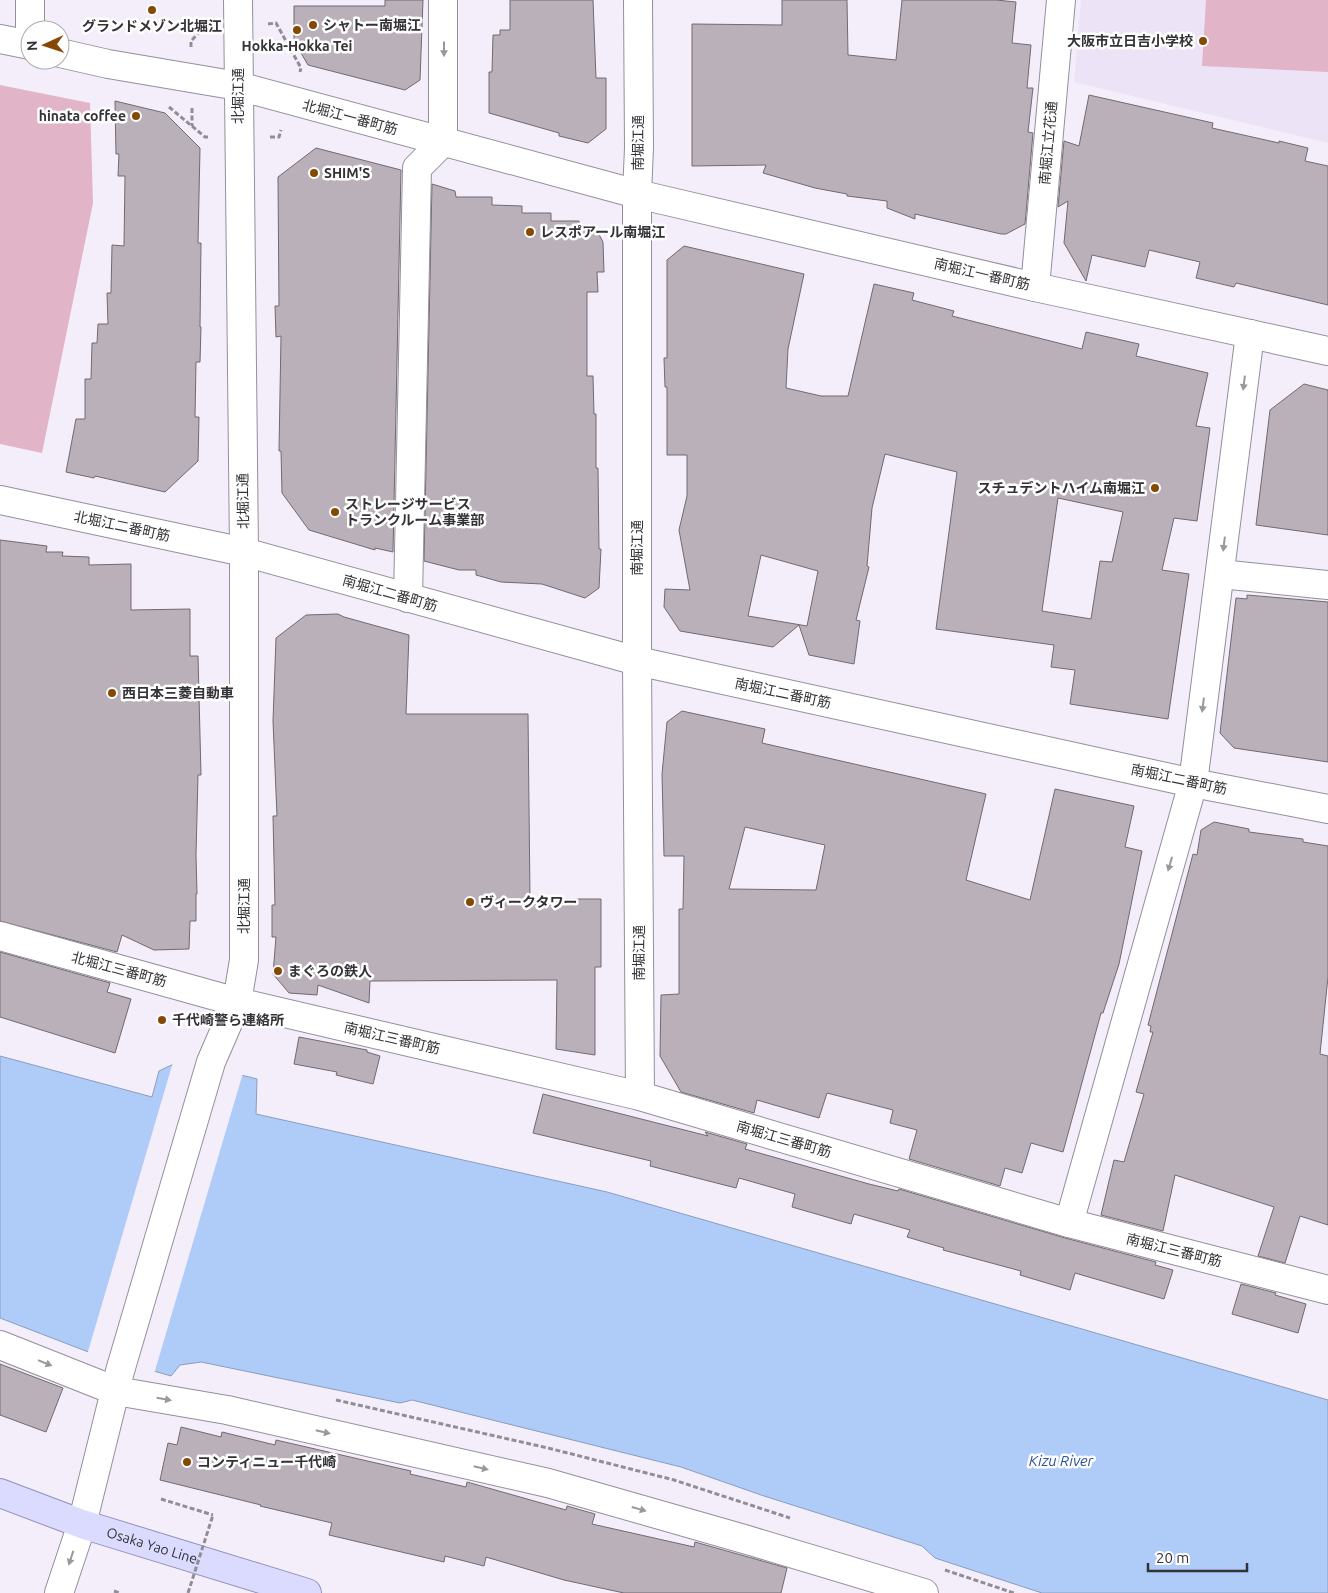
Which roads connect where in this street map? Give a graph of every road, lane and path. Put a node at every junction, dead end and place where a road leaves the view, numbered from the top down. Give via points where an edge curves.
1 (30, 0) edge
2 (238, 0) edge
3 (444, 0) edge
4 (638, 0) edge
5 (1061, 0) edge
6 (30, 20) edge
7 (276, 23) dead end
8 (205, 25) dead end
9 (0, 39) edge
10 (191, 41) dead end
11 (20, 43) edge
12 (70, 54) edge
13 (302, 68) dead end
14 (238, 86) junction
15 (443, 142) junction
16 (638, 194) junction
17 (1035, 287) junction
18 (1250, 334) junction
19 (1328, 351) edge
20 (0, 500) edge
21 (244, 552) junction
22 (1220, 574) junction
23 (1328, 584) edge
24 (408, 598) junction
25 (637, 661) junction
26 (1193, 783) junction
27 (1328, 809) edge
28 (0, 936) edge
29 (237, 1002) junction
30 (640, 1096) junction
31 (1069, 1223) junction
32 (1328, 1290) edge
33 (0, 1345) edge
34 (116, 1391) junction
35 (0, 1493) edge
36 (161, 1499) dead end
37 (82, 1524) junction
38 (114, 1591) dead end
39 (59, 1593) edge
40 (120, 1593) edge
41 (188, 1593) edge
42 (307, 1593) edge
43 (924, 1593) edge

1 - 6 street
2 - 14 street, 北堀江通
3 -> 15 street
4 - 16 street, 南堀江通
5 - 17 street, 南堀江立花通
7 - 13 path
8 - 10 path
9 - 11 street
12 - 14 street, 北堀江一番町筋
14 - 15 street, 北堀江一番町筋
14 - 21 street, 北堀江通
15 - 16 street, 北堀江一番町筋
15 - 24 street via 416,168
16 - 17 street, 南堀江一番町筋
16 - 25 street, 南堀江通
17 - 18 street, 南堀江一番町筋
18 - 19 street, 南堀江一番町筋
18 -> 22 street
20 - 21 street, 北堀江二番町筋
21 - 24 street, 南堀江二番町筋
21 - 29 street, 北堀江通 via 244,960
22 - 23 street
22 -> 26 street
24 - 25 street, 南堀江二番町筋
25 - 26 street, 南堀江二番町筋
25 - 30 street, 南堀江通
26 - 27 street, 南堀江二番町筋
26 -> 31 street
28 - 29 street, 北堀江三番町筋
29 - 30 street, 南堀江三番町筋
29 - 34 street, 北堀江通 via 211,1062
30 - 31 street, 南堀江三番町筋
31 - 32 street, 南堀江三番町筋
33 -> 34 street
34 - 37 street, 北堀江通
34 -> 43 street via 227,1410 548,1483
35 - 37 main road, Osaka Yao Line
36 - 41 path, bridge via 213,1515
37 -> 39 street, 北堀江通
37 - 42 main road, Osaka Yao Line
38 - 40 path

